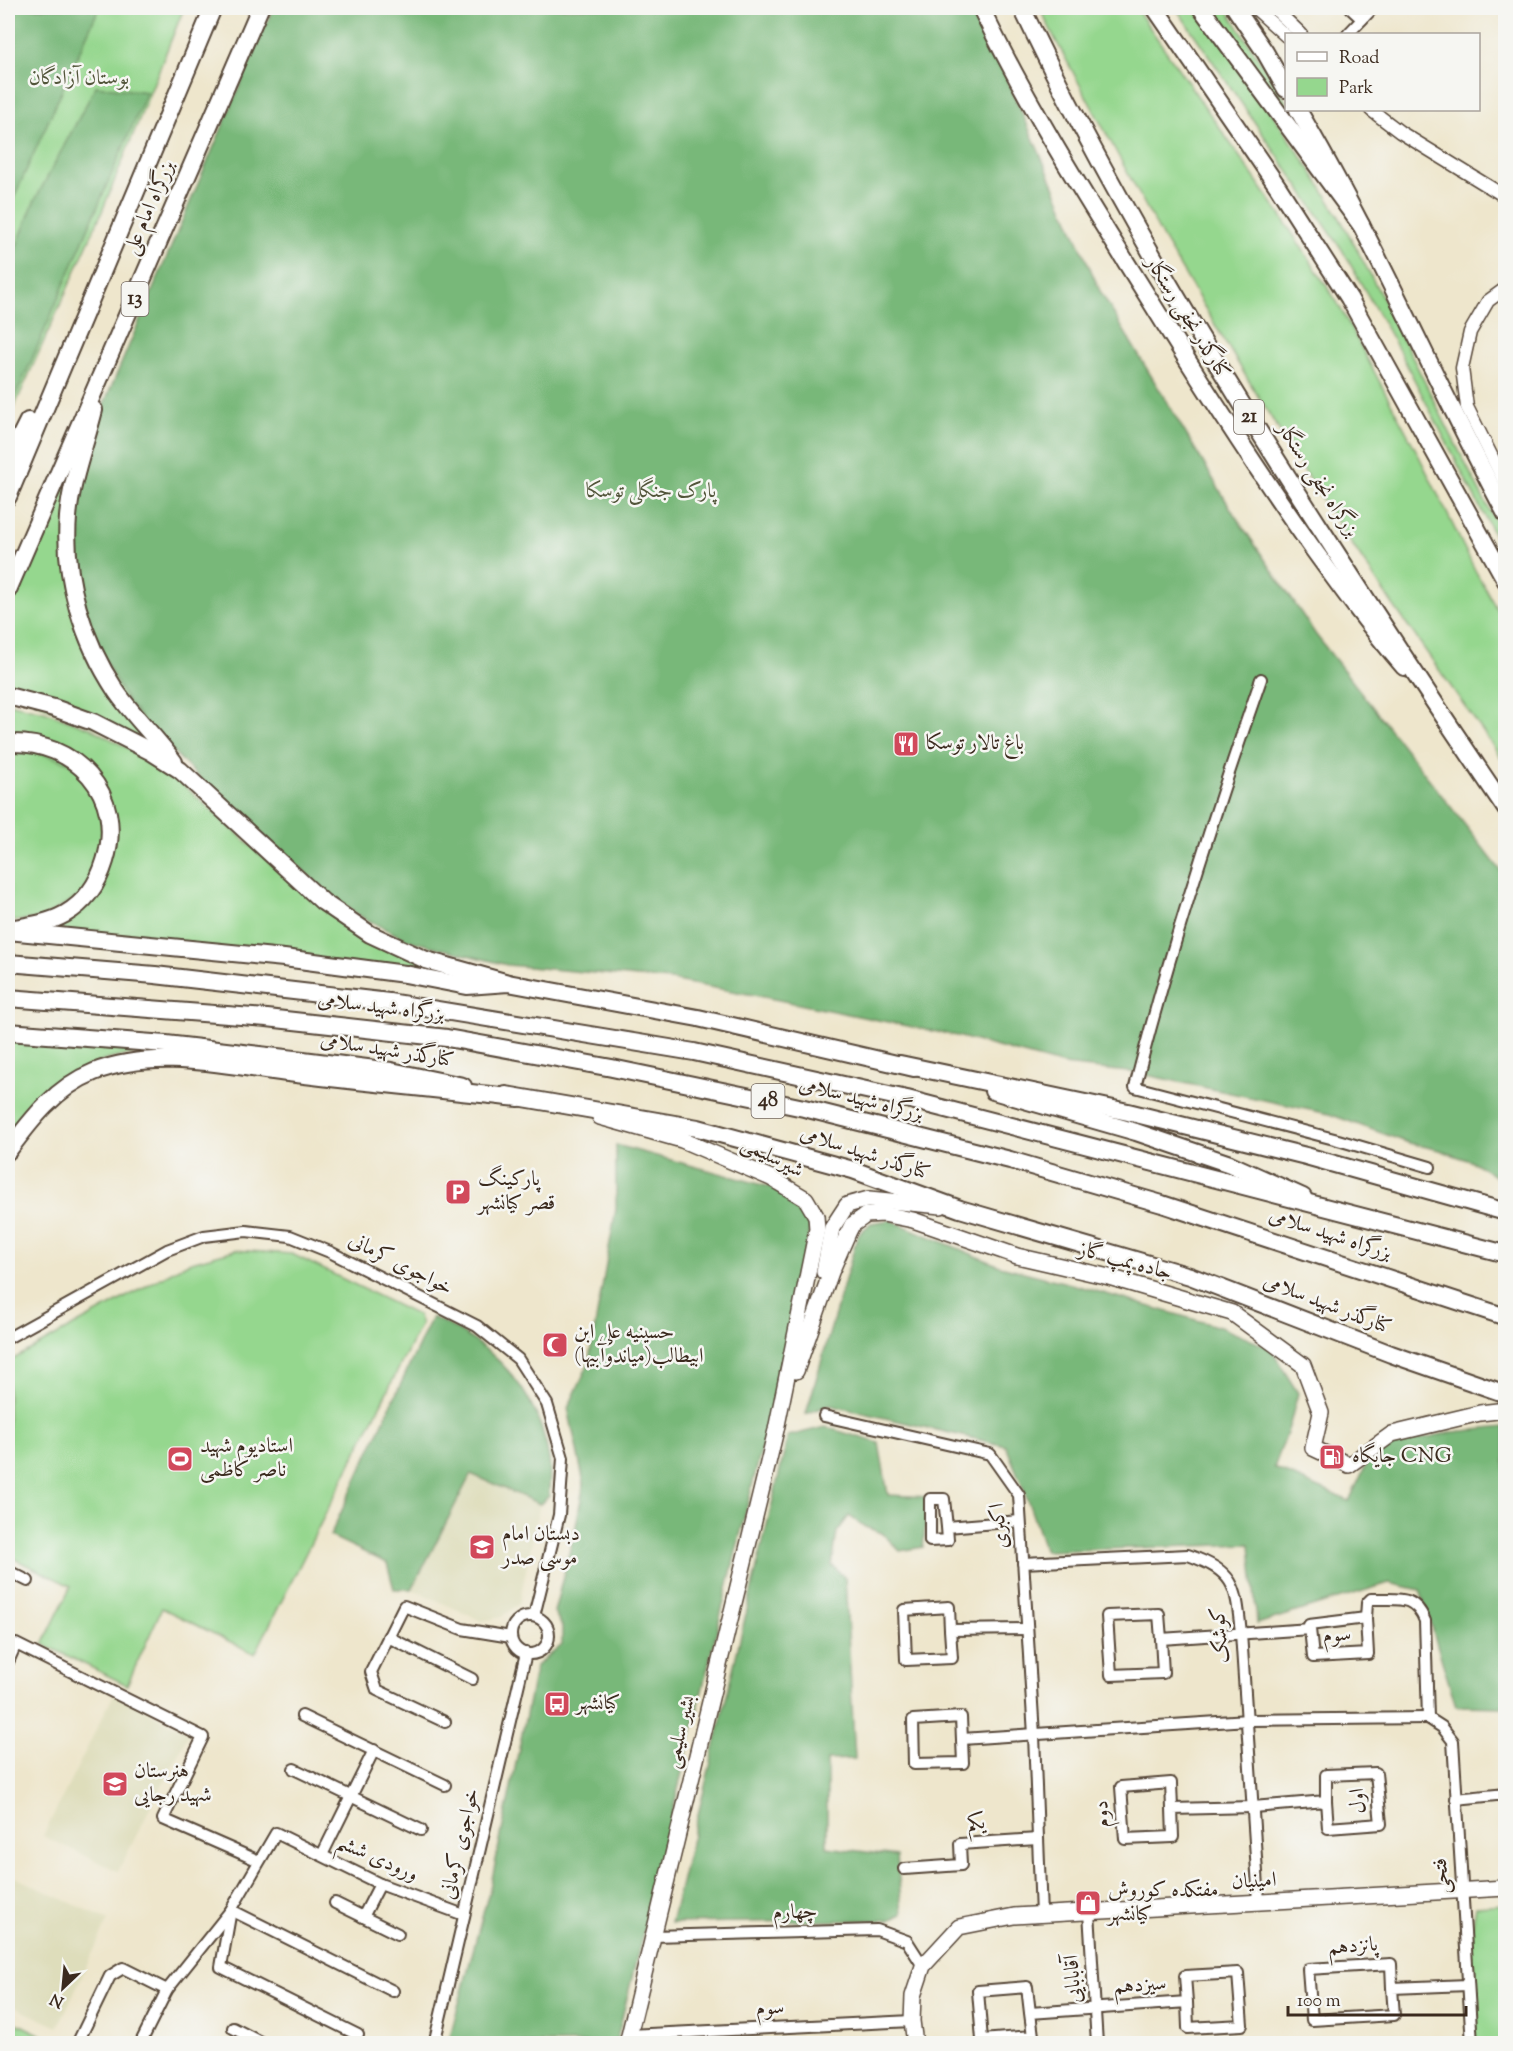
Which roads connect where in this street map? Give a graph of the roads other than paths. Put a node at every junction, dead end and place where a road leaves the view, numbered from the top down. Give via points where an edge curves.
1 (213, 8) edge
2 (260, 8) edge
3 (981, 8) edge
4 (1022, 8) edge
5 (1155, 8) edge
6 (1201, 8) edge
7 (1235, 8) edge
8 (1255, 8) edge
9 (1274, 8) edge
10 (1350, 8) edge
11 (1373, 8) edge
12 (1362, 19) junction
13 (1300, 33) edge
14 (1349, 33) edge
15 (1285, 34) edge
16 (1285, 86) edge
17 (1299, 111) edge
18 (1372, 111) edge
19 (1506, 197) edge
20 (1361, 225) junction
21 (1506, 288) edge
22 (68, 352) junction
23 (105, 368) junction
24 (8, 461) edge
25 (1506, 485) edge
26 (8, 497) edge
27 (1506, 514) edge
28 (1506, 581) edge
29 (8, 590) edge
30 (1261, 679) dead end
31 (1426, 692) junction
32 (8, 696) edge
33 (8, 743) edge
34 (180, 770) junction
35 (1506, 809) edge
36 (8, 930) edge
37 (8, 963) edge
38 (508, 983) junction
39 (8, 998) edge
40 (8, 1032) edge
41 (900, 1064) junction
42 (519, 1098) junction
43 (561, 1104) junction
44 (8, 1151) edge
45 (1430, 1167) dead end
46 (960, 1209) junction
47 (1337, 1212) junction
48 (1506, 1212) edge
49 (1506, 1254) edge
50 (815, 1317) junction
51 (1506, 1317) edge
52 (8, 1338) edge
53 (787, 1389) junction
54 (1506, 1394) edge
55 (1506, 1410) edge
56 (824, 1416) dead end
57 (776, 1430) joint
58 (1020, 1521) junction
59 (947, 1527) dead end
60 (1023, 1563) junction
61 (8, 1571) edge
62 (28, 1581) dead end
63 (534, 1616) junction
64 (1366, 1618) junction
65 (1027, 1629) junction
66 (1310, 1629) junction
67 (950, 1630) junction
68 (1241, 1633) junction
69 (388, 1637) junction
70 (511, 1637) junction
71 (1161, 1639) junction
72 (526, 1653) junction
73 (8, 1662) edge
74 (472, 1679) dead end
75 (302, 1716) dead end
76 (1428, 1718) junction
77 (1248, 1720) junction
78 (445, 1722) dead end
79 (1034, 1735) junction
80 (962, 1738) junction
81 (374, 1750) junction
82 (294, 1768) dead end
83 (445, 1785) dead end
84 (1506, 1794) edge
85 (351, 1796) junction
86 (1456, 1799) junction
87 (1326, 1801) junction
88 (1253, 1807) junction
89 (1172, 1809) junction
90 (421, 1830) dead end
91 (1038, 1839) junction
92 (322, 1855) junction
93 (259, 1861) junction
94 (904, 1869) dead end
95 (380, 1884) junction
96 (1506, 1888) edge
97 (1462, 1891) junction
98 (1259, 1902) junction
99 (335, 1903) dead end
100 (231, 1910) junction
101 (1089, 1912) junction
102 (1041, 1915) junction
103 (464, 1916) junction
104 (363, 1917) junction
105 (398, 1934) dead end
106 (653, 1936) junction
107 (923, 1966) junction
108 (1468, 1985) junction
109 (1392, 1988) junction
110 (166, 1990) junction
111 (393, 1991) dead end
112 (1187, 2002) junction
113 (1095, 2008) junction
114 (1030, 2013) junction
115 (912, 2021) junction
116 (233, 2028) dead end
117 (358, 2035) dead end
118 (628, 2039) edge
119 (77, 2043) edge
120 (140, 2043) edge
121 (264, 2043) edge
122 (434, 2043) edge
123 (915, 2043) edge
124 (1097, 2043) edge
125 (1472, 2043) edge

1 - 22 main road, بزرگراه امام علی / 13
2 - 23 main road, بزرگراه امام علی / 13
3 - 31 main road, کنارگذر نجفی رستگار via 1059,154 1257,470 1355,608
4 - 31 main road, بزرگراه نجفی رستگار / 21 via 1116,191 1225,378
5 - 28 main road via 1349,298
6 - 20 main road
7 - 16 main road
8 - 15 street
9 - 13 street
10 - 12 street
11 - 12 street
12 - 14 street
17 - 20 main road
18 - 19 street
20 - 27 main road
21 - 25 street via 1488,301 1470,332 1462,368 1467,407
22 - 24 main road
22 - 26 main road, بزرگراه امام علی / 13
23 - 29 main road, بزرگراه امام علی / 13
23 - 34 main road via 75,477 68,518 73,590 98,662 117,692
30 - 45 street via 1158,996 1135,1087
31 - 35 main road, بزرگراه نجفی رستگار / 21
32 - 34 main road via 93,722
33 - 36 main road via 38,744 78,764 102,795 110,832 101,873 85,898 51,920
34 - 38 main road via 322,902 347,920 426,960
36 - 38 main road via 284,958 467,986
37 - 47 main road, بزرگراه شهید سلامی / 48 via 390,1002 694,1052 907,1099
38 - 41 main road via 698,1018
39 - 51 main road, بزرگراه شهید سلامی / 48 via 267,1018 447,1038 804,1108 1010,1160 1162,1204
40 - 42 main road, کنارگذر شهید سلامی via 166,1044 392,1071
41 - 47 main road via 1136,1132 1230,1164
41 - 48 main road via 1150,1117
42 - 43 main road, کنارگذر شهید سلامی
42 - 44 main road via 220,1064 132,1061 93,1072 63,1089
43 - 46 main road, کنارگذر شهید سلامی via 709,1131 853,1170
43 - 53 main road, شیرسلیمی via 682,1140 771,1178 806,1199 816,1216 817,1236
46 - 50 main road via 870,1199 847,1205 832,1228
46 - 54 main road, کنارگذر شهید سلامی via 1190,1276
47 - 49 main road, بزرگراه شهید سلامی / 48
50 - 53 main road, جاده پمپ گاز
50 - 55 main road, جاده پمپ گاز via 852,1226 866,1215 883,1215 913,1220 1017,1256 1109,1277 1232,1313 1302,1365 1321,1413 1313,1448 1349,1465 1392,1434
52 - 63 street, خواجوی کرمانی via 167,1250 204,1236 246,1231 290,1236 330,1252 477,1326 518,1359 547,1404 563,1458 559,1515
53 - 57 main road, شیرسلیمی
56 - 58 street, اکبری via 990,1455 1018,1495
57 - 106 main road, بشیر سلیمی
58 - 59 street
58 - 60 street, اکبری
60 - 65 street, اکبری
60 - 68 street, کوشک via 1188,1555 1226,1575 1236,1592
61 - 62 street
63 - 70 street via 518,1620
63 - 72 street via 545,1622 549,1639 543,1649
64 - 66 street, سوم via 1310,1625
64 - 66 street, سوم via 1368,1654 1313,1657
64 - 76 street via 1371,1599 1410,1601 1418,1607 1425,1621
65 - 67 street
65 - 79 street, اکبری
66 - 68 street, سوم
67 - 67 street via 952,1658 906,1660 904,1610 949,1607
68 - 71 street, سوم
68 - 77 street, کوشک
69 - 70 street via 404,1606 462,1629
69 - 74 street
69 - 78 street via 371,1672 377,1690
70 - 72 street via 516,1648
71 - 71 street via 1163,1672 1111,1675 1107,1616 1159,1614
72 - 103 street, خواجوی کرمانی
73 - 93 street via 16,1644 203,1737 163,1819
75 - 81 street
76 - 77 street
76 - 86 street, فتحی via 1453,1741
77 - 79 street
77 - 88 street, کوشک
79 - 80 street
79 - 91 street, اکبری
80 - 80 street via 963,1763 914,1764 913,1720 961,1717
81 - 83 street
81 - 85 street
82 - 85 street
84 - 86 street
85 - 90 street
85 - 92 street
86 - 97 street, فتحی
87 - 87 street, اول via 1326,1775 1376,1773 1381,1824 1328,1828
87 - 88 street, اول
88 - 89 street
88 - 98 street, کوشک
89 - 89 street, دوم via 1173,1837 1125,1839 1120,1787 1171,1783
91 - 94 street, یکم via 960,1844 961,1865
91 - 102 street, اکبری
92 - 93 street, ورودی ششم via 276,1833
92 - 95 street, ورودی ششم
93 - 100 street
95 - 103 street, ورودی ششم
95 - 104 street
96 - 97 main road, امینیان
97 - 98 main road, امینیان
97 - 108 street, فتحی
98 - 101 main road, امینیان
99 - 104 street
100 - 110 street
100 - 111 street
100 - 117 street via 221,1967
101 - 102 main road, امینیان
101 - 113 street, آقابابایی
102 - 107 main road, امینیان via 959,1927
103 - 122 street, خواجوی کرمانی
104 - 105 street
106 - 107 street, چهارم via 877,1930 907,1941
106 - 118 main road, بشیر سلیمی
107 - 115 main road, امینیان via 913,1996
108 - 109 street
108 - 125 street, فتحی
109 - 109 street, پانزدهم via 1394,2015 1312,2020 1308,1969 1391,1964
110 - 119 street via 123,1968 110,1976
110 - 120 street
112 - 112 street, سیزدهم via 1185,1976 1238,1973 1242,2025 1188,2028
112 - 113 street, سیزدهم
113 - 114 street, سیزدهم
113 - 124 street, آقابابایی
114 - 114 street via 1033,2036 982,2040 978,1991 1027,1987
115 - 118 street, سوم
115 - 123 main road, امینیان
116 - 121 street

